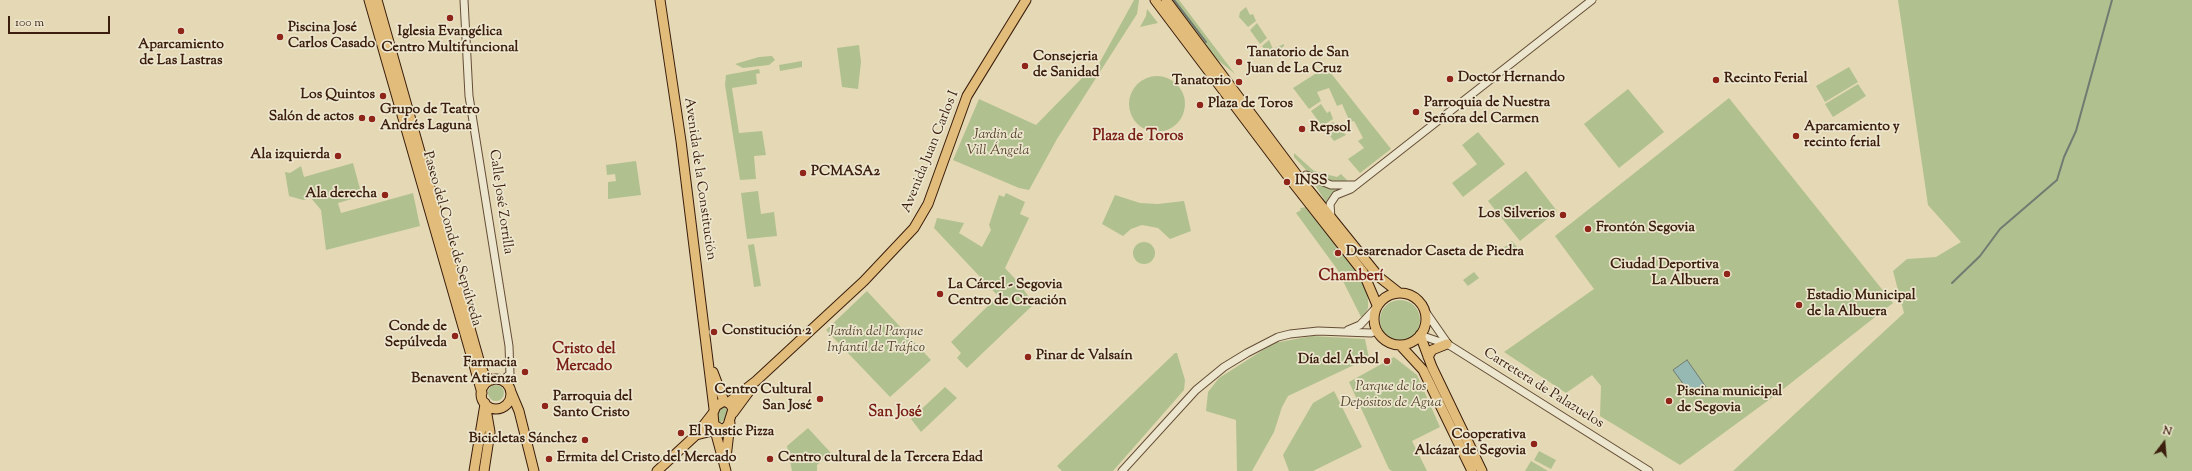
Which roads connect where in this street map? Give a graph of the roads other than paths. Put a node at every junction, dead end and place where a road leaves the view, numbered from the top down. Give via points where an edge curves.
1 (370, 0) edge
2 (378, 0) edge
3 (464, 0) edge
4 (660, 0) edge
5 (1026, 0) edge
6 (1155, 0) edge
7 (1166, 0) edge
8 (1592, 0) edge
9 (1306, 175) dead end
10 (1356, 184) junction
11 (1331, 218) junction
12 (1398, 292) junction
13 (1376, 307) junction
14 (1425, 311) junction
15 (1342, 331) junction
16 (1376, 331) junction
17 (1420, 335) junction
18 (1400, 345) junction
19 (1448, 345) junction
20 (1428, 357) junction
21 (709, 361) junction
22 (492, 380) junction
23 (503, 380) junction
24 (756, 381) junction
25 (719, 387) junction
26 (511, 392) junction
27 (482, 393) junction
28 (740, 394) junction
29 (726, 401) junction
30 (485, 403) junction
31 (733, 412) junction
32 (715, 420) junction
33 (730, 423) junction
34 (698, 434) junction
35 (719, 441) junction
36 (726, 467) edge
37 (474, 471) edge
38 (484, 471) edge
39 (534, 471) edge
40 (657, 471) edge
41 (1122, 471) edge
42 (1472, 471) edge
43 (1482, 471) edge
44 (1649, 471) edge

1 - 27 main road, Paseo del Conde de Sepúlveda
2 - 22 main road, Paseo del Conde de Sepúlveda via 479,360 484,375
3 - 23 street, Calle José Zorrilla via 469,96 509,346 510,374
4 - 21 main road, Avenida de la Constitución
5 - 24 main road, Avenida Juan Carlos I via 967,96 928,204 914,228 864,281
6 - 13 main road via 1363,272
7 - 11 main road
8 - 10 street
9 - 10 street via 1331,186
10 - 11 street via 1331,200
11 - 12 main road via 1379,277
12 - 13 main road via 1386,296
12 - 14 main road via 1415,297
13 - 15 street via 1360,325
13 - 16 main road via 1373,320
14 - 17 main road via 1426,323
14 - 19 street
15 - 16 street
15 - 41 street via 1306,331 1278,337 1224,367 1196,390
16 - 18 main road via 1385,340
17 - 18 main road via 1411,342
17 - 19 street, Carretera de Palazuelos
17 - 20 main road
18 - 42 main road via 1423,370
19 - 20 main road via 1438,346
19 - 44 street, Carretera de Palazuelos
20 - 43 main road
21 - 25 main road, Avenida de la Constitución
21 - 32 main road, Avenida de la Constitución
22 - 23 main road
22 - 27 main road via 484,386
23 - 26 main road
24 - 28 main road, Avenida Juan Carlos I
24 - 31 main road, Avenida Juan Carlos I
25 - 28 main road via 728,394
25 - 29 main road, Avenida de la Constitución
26 - 30 main road via 509,401 502,407 493,408
26 - 39 main road via 519,411
27 - 30 main road
28 - 29 main road, Avenida Juan Carlos I
29 - 31 main road, Avenida de la Constitución via 732,406
29 - 32 main road, Avenida Juan Carlos I via 718,403
30 - 37 main road
30 - 38 main road via 490,432
31 - 33 main road, Avenida de la Constitución
32 - 33 main road via 726,427
32 - 34 main road
32 - 34 main road
32 - 35 main road, Avenida de la Constitución
33 - 36 main road, Avenida de la Constitución
34 - 35 main road via 711,435
34 - 40 main road
35 - 36 main road, Avenida de la Constitución

